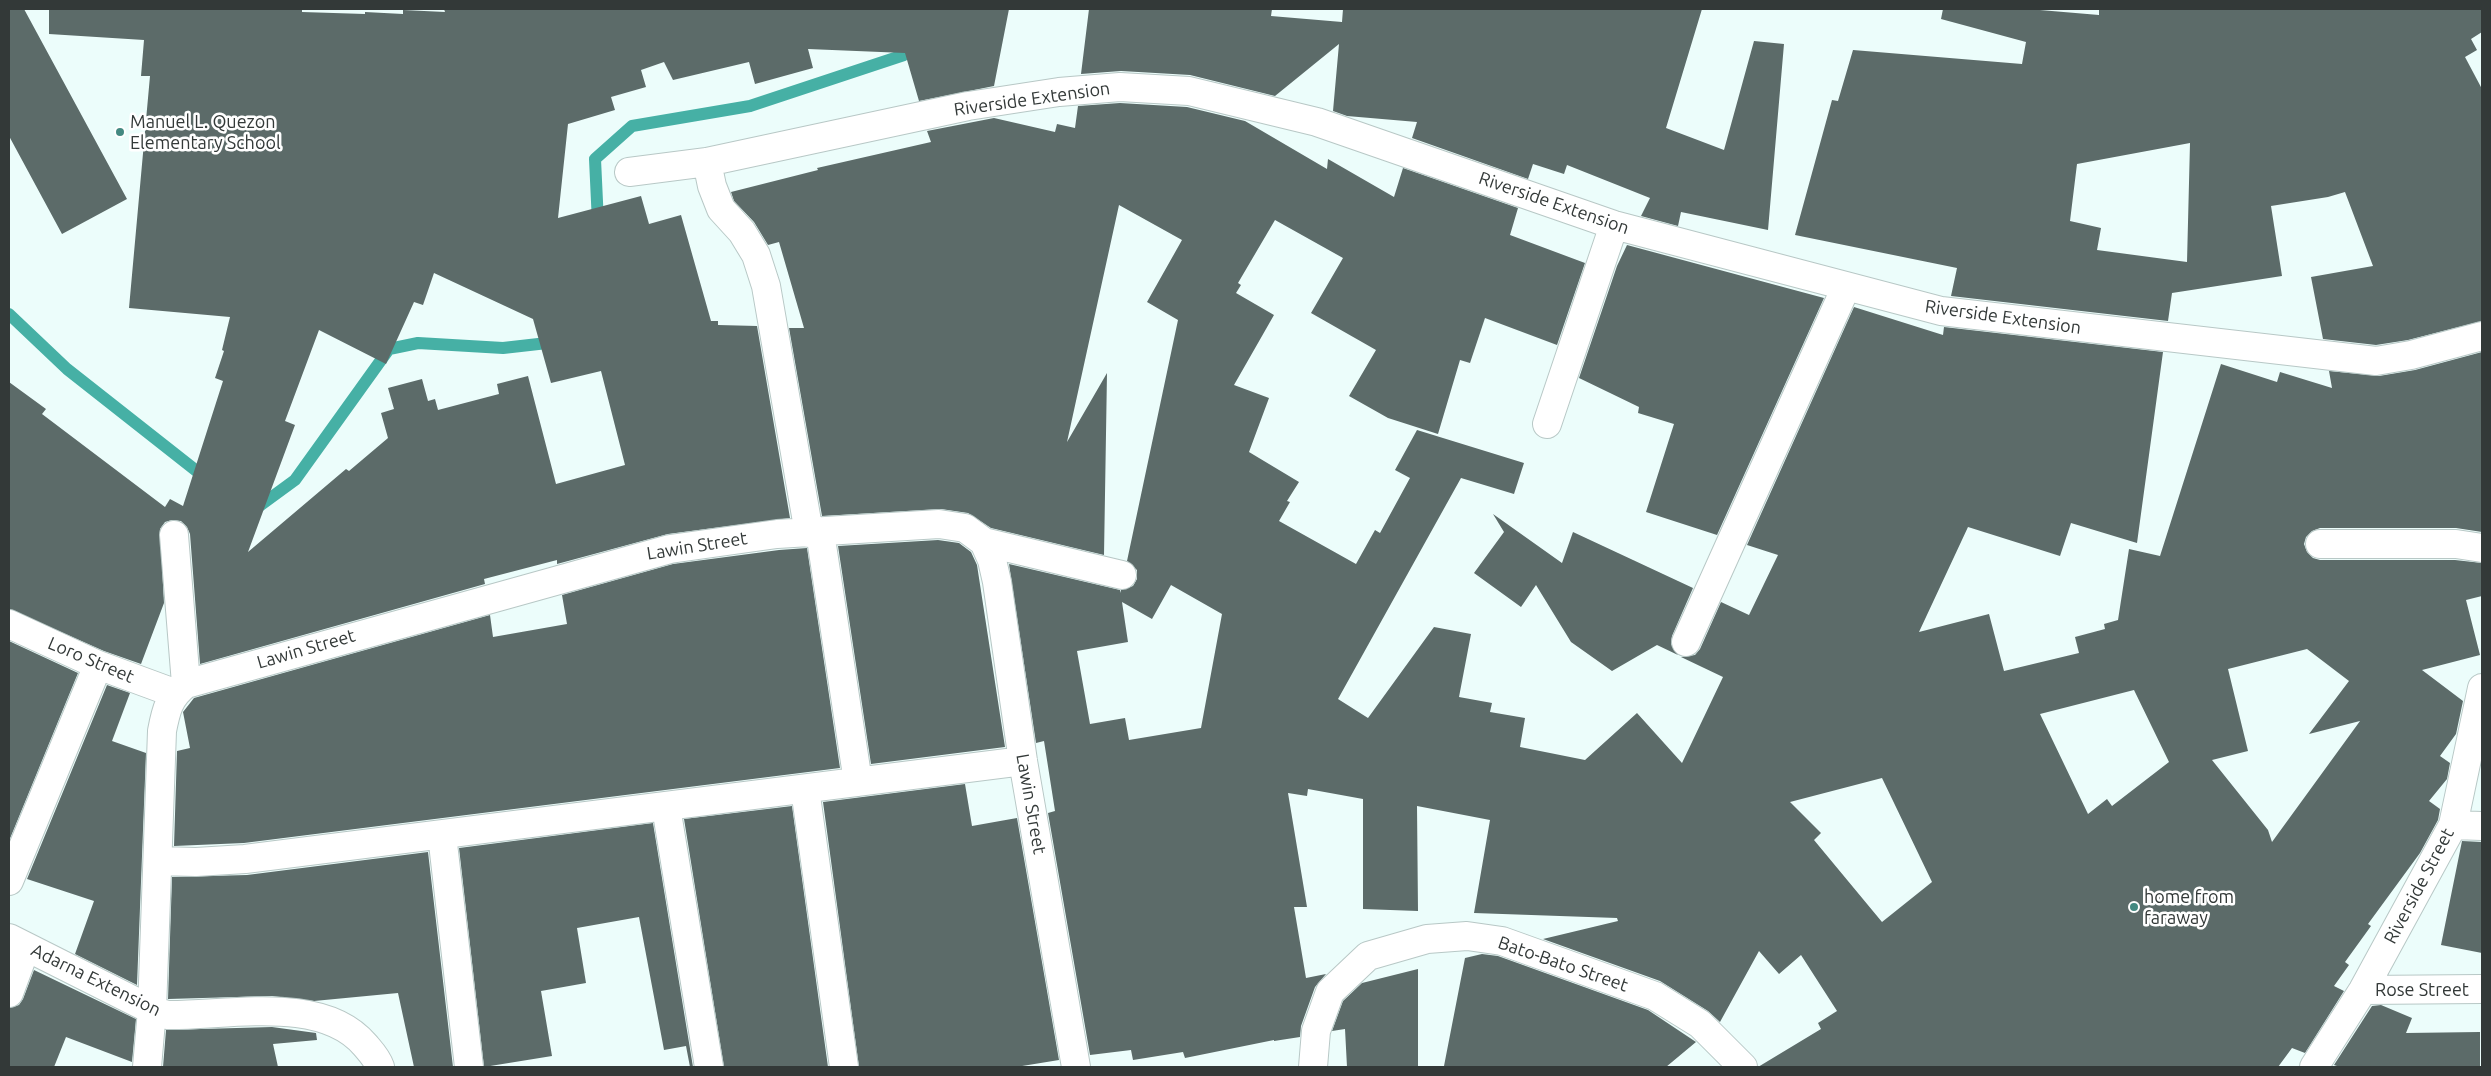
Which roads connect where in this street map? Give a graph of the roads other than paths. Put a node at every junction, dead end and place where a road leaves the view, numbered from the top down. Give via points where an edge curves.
1 (706, 162) junction
2 (629, 172) dead end
3 (1614, 225) junction
4 (1846, 287) junction
5 (2482, 336) edge
6 (1547, 424) dead end
7 (814, 532) junction
8 (174, 535) dead end
9 (984, 542) junction
10 (2320, 544) dead end
11 (2482, 548) edge
12 (1122, 575) dead end
13 (9, 624) edge
14 (1686, 642) dead end
15 (98, 665) junction
16 (180, 688) junction
17 (2482, 688) edge
18 (1023, 761) junction
19 (858, 782) junction
20 (805, 789) junction
21 (666, 807) junction
22 (2453, 825) junction
23 (2482, 826) edge
24 (442, 834) junction
25 (158, 861) junction
26 (9, 881) edge
27 (18, 943) edge
28 (2362, 990) junction
29 (2482, 990) edge
30 (9, 993) edge
31 (152, 1010) junction
32 (147, 1067) edge
33 (380, 1067) edge
34 (469, 1067) edge
35 (709, 1067) edge
36 (844, 1067) edge
37 (1076, 1067) edge
38 (1313, 1067) edge
39 (1743, 1067) edge
40 (2314, 1067) edge

1 - 2 street, Riverside Extension
1 - 3 street, Riverside Extension via 968,106 1059,92 1120,87 1189,91 1317,122
1 - 7 street via 721,209 742,232 756,255 766,286
3 - 4 street, Riverside Extension
3 - 6 street
4 - 5 street, Riverside Extension via 1941,311 2376,361
4 - 14 street
7 - 9 street, Lawin Street via 939,524 965,528
7 - 16 street, Lawin Street via 725,540 638,556
7 - 19 street
8 - 16 street
9 - 12 street, Lawin Street
9 - 18 street, Lawin Street via 997,582
10 - 11 street via 2456,544
13 - 15 street, Loro Street
15 - 16 street, Loro Street
15 - 26 street
16 - 25 street via 166,707 162,731
17 - 22 street, Riverside Street
18 - 19 street
18 - 37 street, Lawin Street
19 - 20 street
20 - 21 street
20 - 36 street
21 - 24 street
21 - 35 street
22 - 23 street
22 - 28 street, Riverside Street
24 - 25 street via 245,859
24 - 34 street
25 - 31 street
27 - 30 street
27 - 31 street, Adarna Extension
28 - 29 street, Rose Street
28 - 40 street, Riverside Street
31 - 32 street
31 - 33 street, Adarna Extension via 167,1015 281,1012 312,1015 337,1024 358,1038
38 - 39 street, Bato-Bato Street via 1316,1031 1330,992 1368,956 1427,939 1467,936 1502,941 1655,996 1700,1024

